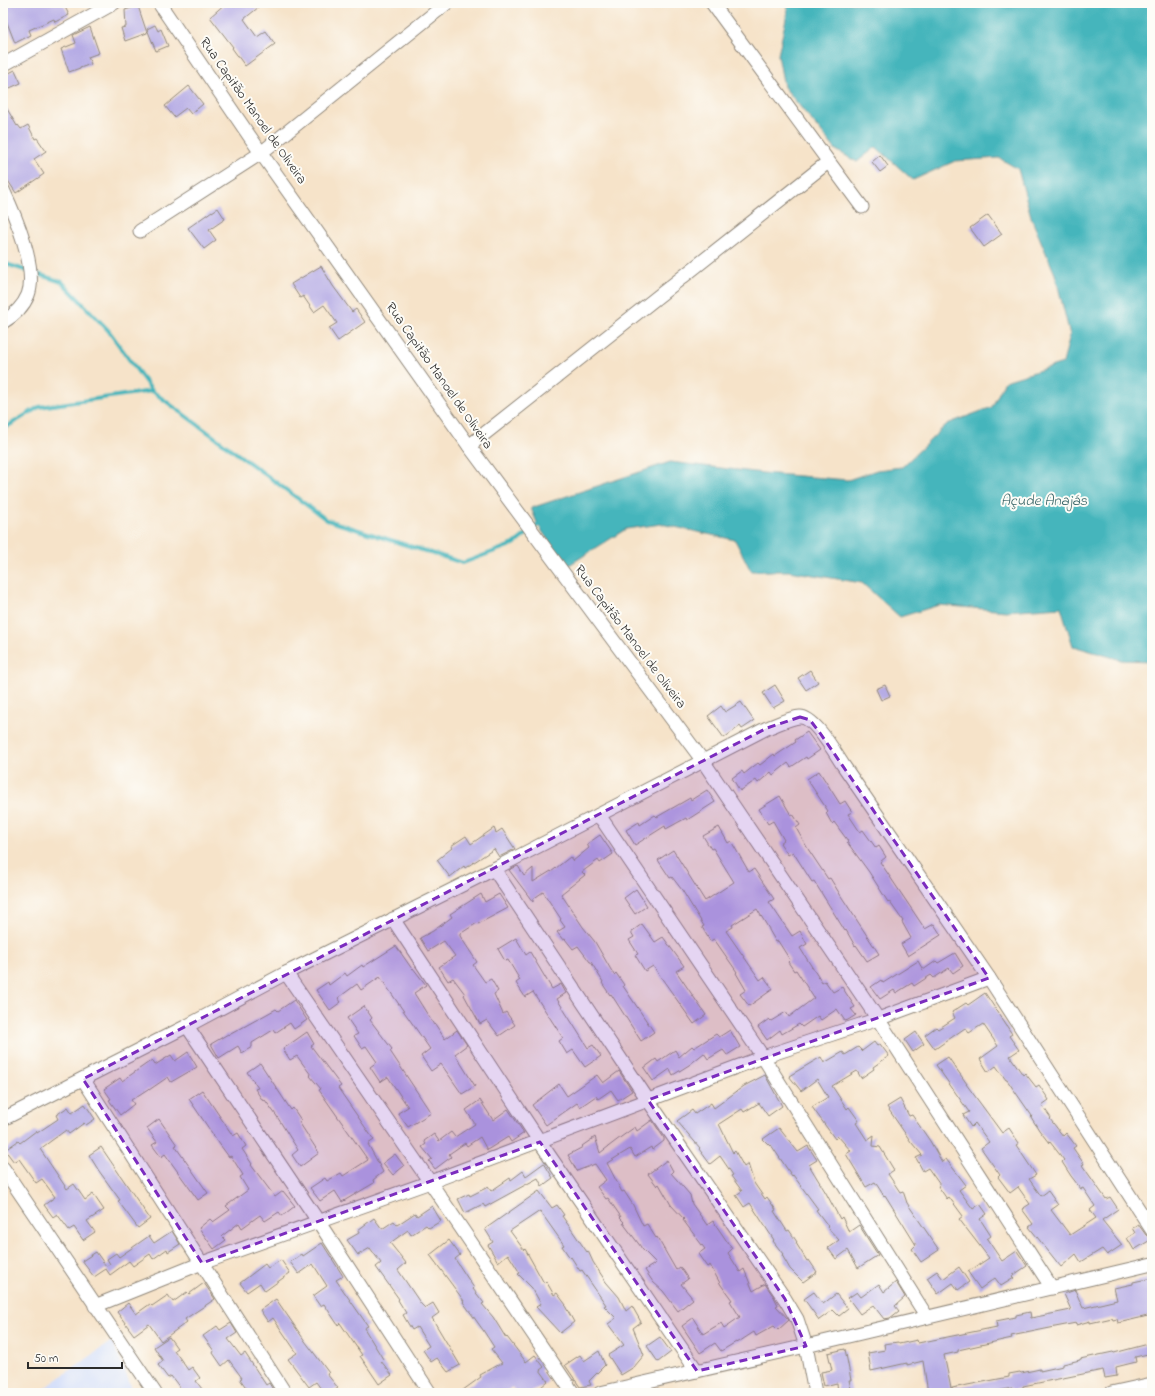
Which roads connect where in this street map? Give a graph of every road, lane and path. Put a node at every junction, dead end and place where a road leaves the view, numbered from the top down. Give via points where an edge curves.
1 (114, 3) edge
2 (158, 3) edge
3 (447, 3) edge
4 (712, 3) edge
5 (3, 65) edge
6 (261, 153) junction
7 (828, 162) junction
8 (3, 190) edge
9 (862, 207) dead end
10 (140, 231) dead end
11 (3, 322) edge
12 (469, 446) junction
13 (703, 761) junction
14 (599, 815) junction
15 (494, 869) junction
16 (393, 919) junction
17 (286, 973) junction
18 (989, 978) junction
19 (878, 1019) junction
20 (187, 1026) junction
21 (763, 1057) junction
22 (83, 1079) junction
23 (648, 1100) junction
24 (3, 1119) edge
25 (540, 1142) junction
26 (3, 1168) edge
27 (430, 1182) junction
28 (318, 1222) junction
29 (1152, 1230) edge
30 (202, 1263) junction
31 (1152, 1264) edge
32 (1052, 1288) junction
33 (95, 1306) junction
34 (927, 1317) junction
35 (806, 1346) junction
36 (697, 1371) junction
37 (1152, 1384) edge
38 (155, 1393) edge
39 (285, 1393) edge
40 (430, 1393) edge
41 (573, 1393) edge
42 (600, 1393) edge
43 (815, 1393) edge
44 (1111, 1393) edge

1 - 5 street
2 - 6 street, Rua Capitão Manoel de Oliveira
3 - 6 street
4 - 7 street
6 - 10 street
6 - 12 street, Rua Capitão Manoel de Oliveira
7 - 9 street
7 - 12 street
8 - 11 street via 26,252 30,283 28,296 20,308
12 - 13 street, Rua Capitão Manoel de Oliveira
13 - 14 street
13 - 18 street via 785,721 800,717 810,720
13 - 19 street, Rua Capitão Manoel de Oliveira
14 - 15 street
14 - 21 street
15 - 16 street
15 - 23 street
16 - 17 street
16 - 25 street
17 - 20 street
17 - 27 street
18 - 19 street
18 - 29 street
19 - 21 street
19 - 32 street, Rua Capitão Manoel de Oliveira
20 - 22 street
20 - 28 street
21 - 23 street
21 - 34 street
22 - 24 street
22 - 30 street
23 - 25 street
23 - 35 street via 786,1298 797,1319
25 - 27 street
25 - 36 street
26 - 33 street
27 - 28 street
27 - 41 street
28 - 30 street
28 - 40 street
30 - 33 street
30 - 39 street
31 - 32 street
32 - 34 street
33 - 38 street
34 - 35 street
35 - 36 street
35 - 43 street
36 - 42 street
37 - 44 street

